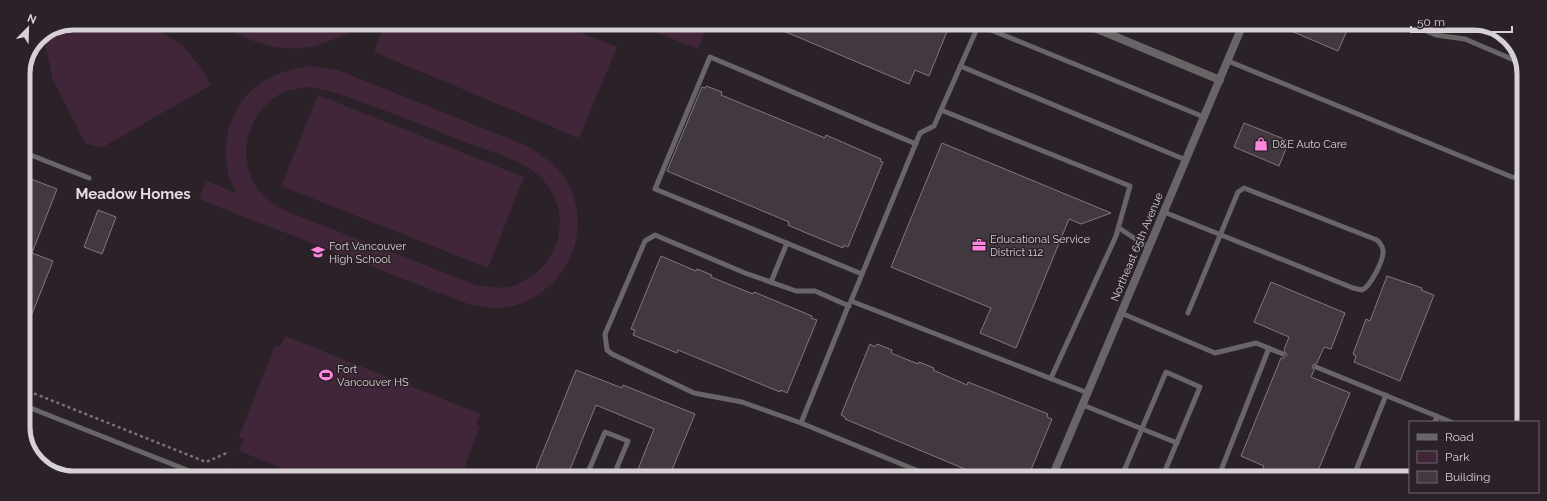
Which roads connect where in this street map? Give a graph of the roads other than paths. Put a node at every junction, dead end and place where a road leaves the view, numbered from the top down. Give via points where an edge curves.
1 (977, 30) edge
2 (991, 30) edge
3 (1099, 30) edge
4 (1110, 30) edge
5 (1240, 30) edge
6 (1424, 30) edge
7 (1109, 34) junction
8 (1228, 60) junction
9 (1515, 60) edge
10 (960, 66) junction
11 (1220, 80) junction
12 (941, 110) junction
13 (1204, 117) junction
14 (916, 144) junction
15 (30, 155) edge
16 (1186, 160) junction
17 (1517, 177) edge
18 (89, 178) dead end
19 (1164, 212) junction
20 (1118, 228) junction
21 (1220, 235) junction
22 (787, 243) junction
23 (1149, 248) junction
24 (862, 274) junction
25 (771, 282) junction
26 (850, 304) junction
27 (1121, 313) junction
28 (1188, 313) dead end
29 (1269, 348) junction
30 (1283, 354) dead end
31 (1316, 367) dead end
32 (1051, 378) junction
33 (1088, 393) junction
34 (1386, 395) junction
35 (1083, 405) junction
36 (30, 408) edge
37 (1437, 416) junction
38 (1435, 421) edge
39 (1449, 421) edge
40 (801, 423) junction
41 (1141, 428) junction
42 (1177, 443) junction
43 (189, 471) edge
44 (589, 471) edge
45 (616, 471) edge
46 (918, 471) edge
47 (1055, 471) edge
48 (1124, 471) edge
49 (1165, 471) edge
50 (1221, 471) edge
51 (1356, 471) edge

1 - 10 lane
2 - 13 lane
3 - 7 street
4 - 7 lane
5 - 8 street, Northeast 65th Avenue
6 - 9 lane via 1436,35 1465,39
7 - 11 street
8 - 11 street, Northeast 65th Avenue
8 - 17 lane via 1505,174
10 - 12 lane
10 - 16 lane
11 - 13 street, Northeast 65th Avenue
12 - 14 lane via 934,126 920,133
12 - 20 lane via 1130,186
13 - 16 street, Northeast 65th Avenue
14 - 22 lane via 710,57 655,188
14 - 24 lane
15 - 18 lane
16 - 19 street, Northeast 65th Avenue
19 - 21 lane
19 - 23 street, Northeast 65th Avenue
20 - 23 lane
20 - 32 lane
21 - 21 lane via 1362,290 1370,284 1383,253 1377,240 1244,188 1238,192
21 - 28 lane
22 - 24 lane
22 - 25 lane
23 - 27 street, Northeast 65th Avenue
24 - 26 lane
25 - 26 lane via 796,291 816,291
25 - 40 lane via 655,235 645,241 605,334 605,344 612,354 694,393 742,402
26 - 32 lane
26 - 40 lane
27 - 29 lane via 1215,353 1256,343
27 - 33 street, Northeast 65th Avenue
29 - 30 lane
29 - 50 lane
31 - 34 lane
32 - 33 lane
33 - 35 street, Northeast 65th Avenue
34 - 37 lane
34 - 51 lane
35 - 41 lane
35 - 47 street, Northeast 65th Avenue
36 - 43 lane
37 - 38 lane
37 - 39 lane
40 - 46 lane
41 - 42 lane
41 - 42 lane via 1166,372 1200,387
41 - 48 lane
42 - 49 lane
44 - 45 lane via 605,432 628,441

